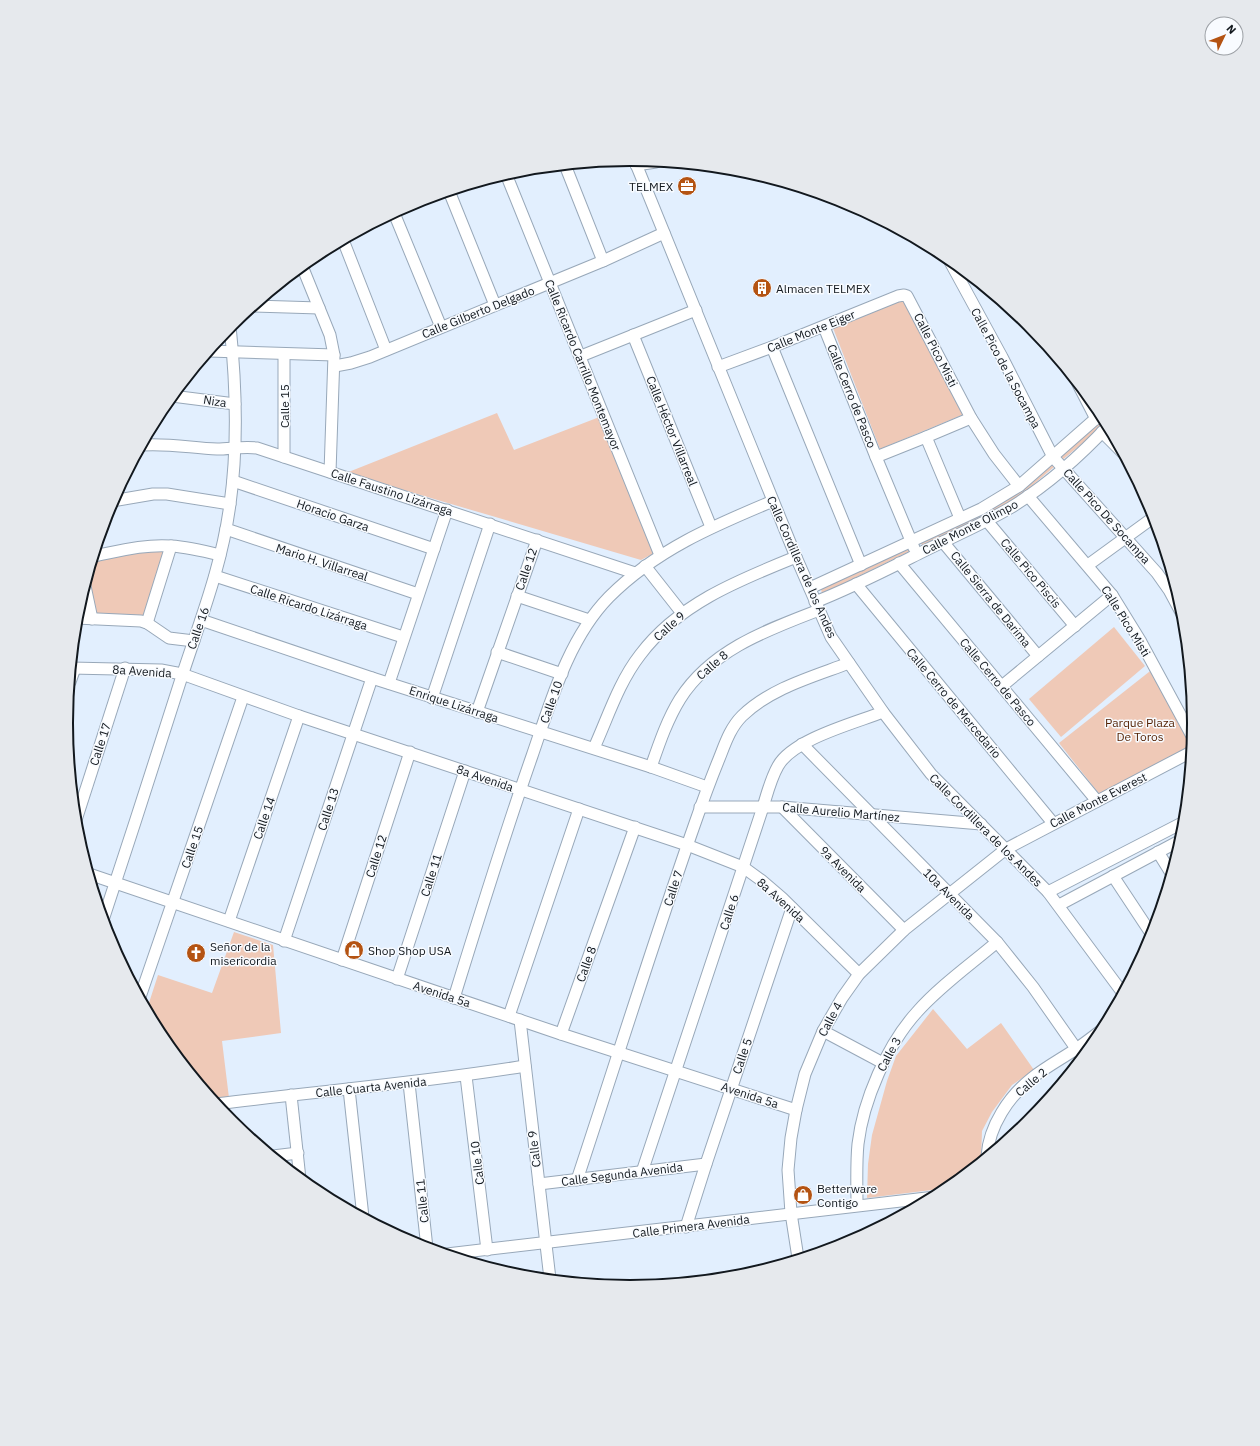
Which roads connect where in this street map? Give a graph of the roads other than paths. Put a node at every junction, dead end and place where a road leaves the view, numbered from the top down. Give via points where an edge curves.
1 (637, 166) edge
2 (567, 170) edge
3 (508, 180) edge
4 (451, 196) edge
5 (396, 218) edge
6 (664, 233) junction
7 (345, 245) edge
8 (602, 260) junction
9 (955, 271) edge
10 (304, 272) edge
11 (550, 282) junction
12 (904, 295) joint
13 (496, 304) junction
14 (261, 306) edge
15 (319, 308) junction
16 (696, 310) junction
17 (441, 327) junction
18 (824, 327) junction
19 (231, 334) edge
20 (633, 334) junction
21 (772, 347) junction
22 (386, 350) junction
23 (215, 351) edge
24 (233, 352) junction
25 (284, 355) junction
26 (580, 356) junction
27 (335, 361) junction
28 (718, 367) junction
29 (179, 397) edge
30 (235, 404) junction
31 (971, 418) junction
32 (1096, 419) edge
33 (1103, 431) edge
34 (926, 438) junction
35 (148, 444) edge
36 (234, 448) junction
37 (1053, 456) junction
38 (284, 457) junction
39 (876, 457) junction
40 (1064, 468) junction
41 (330, 472) junction
42 (233, 481) junction
43 (1018, 486) junction
44 (1028, 496) junction
45 (120, 500) edge
46 (773, 501) junction
47 (230, 504) junction
48 (447, 510) junction
49 (960, 518) junction
50 (987, 521) junction
51 (1149, 521) edge
52 (490, 524) junction
53 (711, 527) junction
54 (226, 529) junction
55 (1126, 537) junction
56 (536, 540) junction
57 (912, 542) junction
58 (943, 542) junction
59 (171, 546) junction
60 (434, 549) junction
61 (917, 554) junction
62 (100, 555) edge
63 (220, 555) junction
64 (660, 555) junction
65 (796, 557) junction
66 (899, 563) junction
67 (861, 565) junction
68 (1088, 565) junction
69 (645, 566) junction
70 (635, 573) junction
71 (215, 576) junction
72 (856, 584) junction
73 (810, 588) junction
74 (418, 594) junction
75 (1112, 595) junction
76 (1172, 595) edge
77 (517, 596) junction
78 (88, 598) edge
79 (817, 606) junction
80 (682, 613) junction
81 (83, 618) edge
82 (92, 619) junction
83 (201, 620) junction
84 (589, 620) junction
85 (147, 623) junction
86 (1075, 626) junction
87 (403, 637) junction
88 (194, 641) junction
89 (497, 652) junction
90 (1038, 656) junction
91 (849, 663) junction
92 (76, 668) edge
93 (125, 668) junction
94 (182, 674) junction
95 (562, 674) junction
96 (372, 678) junction
97 (389, 683) junction
98 (1002, 686) junction
99 (243, 697) junction
100 (432, 698) junction
101 (477, 712) junction
102 (884, 712) junction
103 (299, 716) junction
104 (1187, 728) edge
105 (541, 731) junction
106 (353, 734) junction
107 (802, 744) junction
108 (594, 748) junction
109 (410, 752) junction
110 (1186, 755) edge
111 (651, 767) junction
112 (465, 771) junction
113 (707, 787) junction
114 (520, 790) junction
115 (1098, 801) junction
116 (700, 807) junction
117 (763, 807) junction
118 (782, 807) junction
119 (80, 808) edge
120 (579, 809) junction
121 (871, 815) junction
122 (1053, 823) junction
123 (981, 824) junction
124 (1177, 826) edge
125 (635, 827) junction
126 (1173, 844) edge
127 (687, 845) junction
128 (1006, 848) junction
129 (1158, 852) junction
130 (744, 867) junction
131 (1168, 868) edge
132 (95, 876) edge
133 (1114, 876) junction
134 (115, 883) junction
135 (1048, 892) junction
136 (949, 893) junction
137 (173, 902) junction
138 (1059, 905) junction
139 (792, 908) junction
140 (106, 911) edge
141 (228, 921) junction
142 (1148, 928) edge
143 (904, 930) junction
144 (284, 941) junction
145 (997, 942) junction
146 (342, 960) junction
147 (859, 974) junction
148 (397, 979) junction
149 (1119, 988) edge
150 (142, 991) edge
151 (454, 998) junction
152 (509, 1016) junction
153 (520, 1020) junction
154 (823, 1031) junction
155 (562, 1034) junction
156 (619, 1052) junction
157 (1079, 1053) edge
158 (1078, 1054) edge
159 (883, 1063) junction
160 (525, 1066) junction
161 (676, 1071) junction
162 (466, 1076) junction
163 (409, 1083) junction
164 (731, 1088) junction
165 (349, 1089) junction
166 (291, 1095) junction
167 (223, 1103) edge
168 (796, 1110) junction
169 (988, 1149) edge
170 (298, 1153) junction
171 (279, 1155) edge
172 (706, 1164) junction
173 (299, 1171) edge
174 (642, 1172) junction
175 (577, 1180) junction
176 (538, 1184) junction
177 (918, 1199) edge
178 (857, 1205) junction
179 (363, 1212) edge
180 (791, 1214) junction
181 (686, 1226) junction
182 (426, 1241) edge
183 (545, 1244) junction
184 (487, 1250) junction
185 (460, 1253) edge
186 (797, 1254) edge
187 (549, 1274) edge

1 - 6 street, Calle Cordillera de los Andes
2 - 8 street
3 - 11 street, Calle Ricardo Carrillo Montemayor
4 - 13 street
5 - 17 street
6 - 8 street, Calle Gilberto Delgado
6 - 16 street, Calle Cordillera de los Andes
7 - 22 street
8 - 11 street, Calle Gilberto Delgado
9 - 37 street, Calle Pico de la Socampa
10 - 15 street
11 - 13 street, Calle Gilberto Delgado
11 - 26 street, Calle Ricardo Carrillo Montemayor
12 - 18 street, Calle Monte Eiger
12 - 31 street, Calle Pico Misti via 909,298
13 - 17 street, Calle Gilberto Delgado
14 - 15 street
15 - 27 street via 330,335
16 - 20 street
16 - 28 street, Calle Cordillera de los Andes
17 - 22 street, Calle Gilberto Delgado
18 - 21 street, Calle Monte Eiger
18 - 39 street, Calle Cerro de Pasco
19 - 24 street, Calle 16
20 - 26 street
20 - 53 street, Calle Héctor Villarreal
21 - 28 street, Calle Monte Eiger
21 - 67 street
22 - 27 street, Calle Gilberto Delgado via 359,361
23 - 24 street, Calle Gilberto Delgado
24 - 25 street, Calle Gilberto Delgado
24 - 30 street, Calle 16
25 - 27 street, Calle Gilberto Delgado
25 - 38 street, Calle 15
26 - 64 street, Calle Ricardo Carrillo Montemayor
27 - 41 street
28 - 46 street, Calle Cordillera de los Andes
29 - 30 street, Niza
30 - 36 street, Calle 16
31 - 34 street
31 - 43 street, Calle Pico Misti
32 - 37 street, Calle Monte Olimpo
33 - 40 street, Calle Monte Olimpo
34 - 39 street
34 - 49 street
35 - 36 street, Calle Faustino Lizárraga
36 - 38 street, Calle Faustino Lizárraga via 251,447
36 - 42 street, Calle 16
37 - 40 street, Calle Pico De Socampa
37 - 43 street, Calle Monte Olimpo
38 - 41 street, Calle Faustino Lizárraga
39 - 57 street, Calle Cerro de Pasco
40 - 44 street, Calle Monte Olimpo
40 - 55 street, Calle Pico De Socampa
41 - 48 street, Calle Faustino Lizárraga
42 - 47 street, Calle 16
42 - 60 street, Horacio Garza
43 - 49 street, Calle Monte Olimpo via 990,504
44 - 50 street, Calle Monte Olimpo
44 - 68 street, Calle Pico Misti
45 - 47 street via 167,494
46 - 53 street, Calle 10
46 - 65 street, Calle Cordillera de los Andes
47 - 54 street, Calle 16
48 - 52 street, Calle Faustino Lizárraga
48 - 60 street
49 - 57 street, Calle Monte Olimpo
50 - 58 street, Calle Monte Olimpo
50 - 86 street, Calle Pico Piscis
51 - 55 street
52 - 56 street, Calle Faustino Lizárraga
52 - 100 street
53 - 64 street, Calle 10
54 - 63 street, Calle 16
54 - 74 street, Mario H. Villarreal
55 - 68 street
55 - 76 street, Calle Pico De Socampa via 1164,581
56 - 70 street, Calle Faustino Lizárraga
56 - 77 street, Calle 12
57 - 61 street, Calle Cerro de Pasco
57 - 67 street, Calle Monte Olimpo
58 - 61 street, Calle Monte Olimpo
58 - 90 street, Calle Sierra de Darima
59 - 62 street via 145,547
59 - 63 street
59 - 85 street
60 - 74 street
61 - 66 street, Calle Monte Olimpo
63 - 71 street, Calle 16
64 - 69 street, Calle 10
65 - 73 street, Calle Cordillera de los Andes
65 - 80 street, Calle 9 via 717,592
66 - 72 street, Calle Monte Olimpo
66 - 98 street, Calle Cerro de Pasco
67 - 73 street, Calle Monte Olimpo
68 - 75 street, Calle Pico Misti
69 - 70 street, Calle 10
69 - 80 street
70 - 84 street, Calle 10
71 - 83 street, Calle 16
71 - 87 street, Calle Ricardo Lizárraga
72 - 79 street, Calle Monte Olimpo
72 - 122 street, Calle Cerro de Mercedario
73 - 79 street, Calle Cordillera de los Andes
74 - 87 street
75 - 86 street
75 - 104 street, Calle Pico Misti
77 - 84 street
77 - 89 street, Calle 12
78 - 82 street
79 - 91 street, Calle Cordillera de los Andes via 831,636
79 - 111 street, Calle 8 via 723,654 691,684 680,700
80 - 108 street, Calle 9 via 660,632 632,666
81 - 82 street
82 - 85 street
83 - 88 street, Calle 16
83 - 96 street, Enrique Lizárraga
84 - 95 street, Calle 10
85 - 88 street via 169,638
86 - 90 street
87 - 97 street
88 - 94 street, Calle 16
89 - 95 street
89 - 101 street, Calle 12
90 - 98 street
91 - 102 street, Calle Cordillera de los Andes
91 - 113 street, Calle 7 via 770,695 742,717 726,740
92 - 93 street, 8a Avenida
93 - 94 street, 8a Avenida
93 - 119 street, Calle 17
94 - 99 street, 8a Avenida
94 - 134 street, Calle 16
95 - 105 street, Calle 10
96 - 97 street, Enrique Lizárraga
96 - 106 street, Calle 13
97 - 100 street, Enrique Lizárraga
98 - 115 street, Calle Cerro de Pasco
99 - 103 street, 8a Avenida
99 - 137 street, Calle 15
100 - 101 street, Enrique Lizárraga
101 - 105 street, Enrique Lizárraga
102 - 107 street, Calle 6
102 - 123 street, Calle Cordillera de los Andes via 931,774
103 - 106 street, 8a Avenida
103 - 141 street, Calle 14
105 - 108 street, Enrique Lizárraga
105 - 114 street, Calle 10
106 - 109 street, 8a Avenida
106 - 144 street, Calle 13
107 - 117 street, Calle 6 via 791,751 778,766
107 - 121 street, 10a Avenida
108 - 111 street, Enrique Lizárraga
109 - 112 street, 8a Avenida
109 - 146 street, Calle 12
110 - 115 street, Calle Monte Everest
111 - 113 street, Enrique Lizárraga
112 - 114 street, 8a Avenida
112 - 148 street, Calle 11
113 - 116 street, Calle 7
114 - 120 street, 8a Avenida
114 - 151 street, Calle 10
115 - 122 street, Calle Monte Everest
116 - 117 street, Calle Aurelio Martínez
116 - 127 street, Calle 7
117 - 118 street, Calle Aurelio Martínez
117 - 130 street, Calle 6
118 - 121 street, Calle Aurelio Martínez
118 - 143 street, 9a Avenida
120 - 125 street, 8a Avenida
120 - 152 street
121 - 123 street, Calle Aurelio Martínez
121 - 136 street, 10a Avenida
122 - 128 street, Calle Monte Everest
123 - 128 street, Calle Cordillera de los Andes
124 - 135 street
125 - 127 street, 8a Avenida
125 - 155 street, Calle 8
126 - 129 street
127 - 130 street, 8a Avenida
127 - 156 street, Calle 7
128 - 135 street, Calle Cordillera de los Andes
128 - 136 street, Calle 4
129 - 131 street
129 - 133 street
130 - 139 street, 8a Avenida
130 - 161 street, Calle 6
132 - 134 street, Avenida 5a
133 - 138 street
133 - 142 street
134 - 137 street, Avenida 5a
134 - 140 street, Calle 16
135 - 138 street, Calle Cordillera de los Andes
136 - 143 street, Calle 4
136 - 145 street, 10a Avenida
137 - 141 street, Avenida 5a
137 - 150 street, Calle 15
138 - 149 street, Calle Cordillera de los Andes
139 - 147 street, 8a Avenida
139 - 164 street, Calle 5
141 - 144 street, Avenida 5a
143 - 147 street, Calle 4
144 - 146 street, Avenida 5a
145 - 157 street, 10a Avenida via 1033,986
145 - 159 street, Calle 3 via 917,1012
146 - 148 street, Avenida 5a
147 - 154 street, Calle 4
148 - 151 street, Avenida 5a
151 - 152 street, Avenida 5a
152 - 153 street, Avenida 5a
153 - 155 street, Avenida 5a
153 - 160 street, Calle 9
154 - 159 street
154 - 168 street, Calle 4 via 806,1074
155 - 156 street, Avenida 5a
156 - 161 street, Avenida 5a
156 - 175 street, Calle 7
158 - 169 street, Calle 2 via 1033,1078 1014,1096 1001,1113 990,1138
159 - 178 street, Calle 3 via 870,1095 860,1132
160 - 162 street, Calle Cuarta Avenida
160 - 176 street, Calle 9
161 - 164 street, Avenida 5a
161 - 174 street, Calle 6
162 - 163 street, Calle Cuarta Avenida
162 - 184 street, Calle 10
163 - 165 street, Calle Cuarta Avenida
163 - 182 street, Calle 11
164 - 168 street, Avenida 5a
164 - 172 street, Calle 5
165 - 166 street, Calle Cuarta Avenida
165 - 179 street
166 - 167 street, Calle Cuarta Avenida
166 - 170 street
168 - 180 street, Calle 4 via 788,1170
170 - 171 street
170 - 173 street
172 - 174 street, Calle Segunda Avenida
172 - 181 street, Calle 5
174 - 175 street, Calle Segunda Avenida
175 - 176 street, Calle Segunda Avenida
176 - 183 street, Calle 9
177 - 178 street, Calle Primera Avenida
178 - 180 street, Calle Primera Avenida
180 - 181 street, Calle Primera Avenida
180 - 186 street, Calle 4
181 - 183 street, Calle Primera Avenida
183 - 184 street, Calle Primera Avenida
183 - 187 street, Calle 9
184 - 185 street, Calle Primera Avenida

